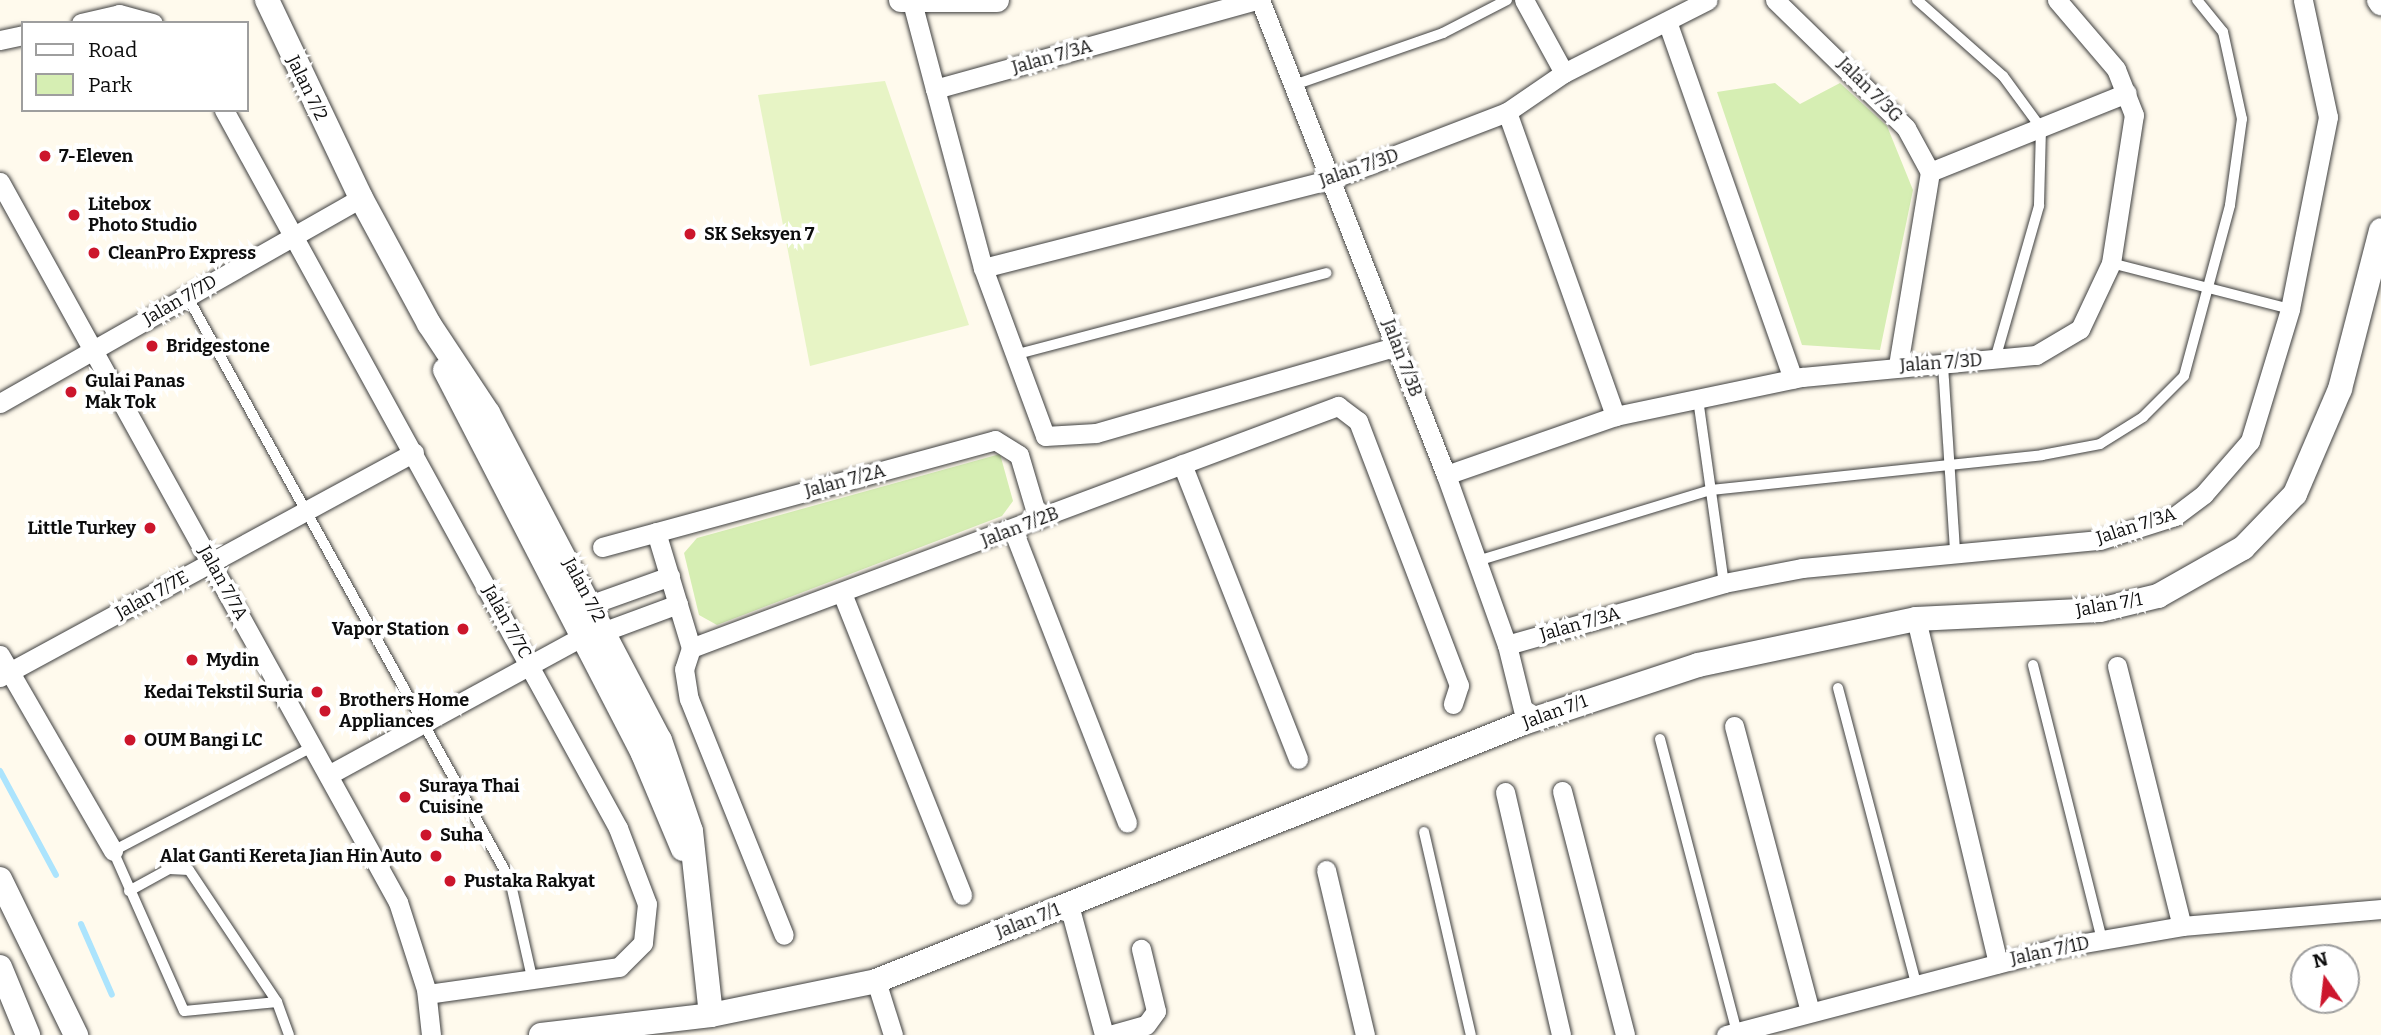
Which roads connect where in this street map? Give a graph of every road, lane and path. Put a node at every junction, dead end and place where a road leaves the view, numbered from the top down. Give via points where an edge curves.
1 (267, 0) edge
2 (996, 0) edge
3 (1258, 0) edge
4 (1507, 0) edge
5 (1524, 0) edge
6 (1708, 0) edge
7 (1776, 0) edge
8 (1917, 0) edge
9 (2057, 0) edge
10 (2197, 0) edge
11 (2303, 0) edge
12 (906, 1) edge
13 (89, 21) edge
14 (145, 21) edge
15 (1668, 24) junction
16 (21, 35) edge
17 (0, 40) edge
18 (1564, 73) junction
19 (1294, 85) junction
20 (935, 89) junction
21 (2126, 93) junction
22 (225, 112) edge
23 (1507, 113) junction
24 (2041, 128) junction
25 (1930, 173) junction
26 (1335, 178) junction
27 (0, 182) edge
28 (361, 198) junction
29 (2381, 230) edge
30 (294, 236) junction
31 (2111, 263) junction
32 (983, 268) junction
33 (1326, 273) dead end
34 (2208, 288) junction
35 (187, 296) junction
36 (2290, 309) junction
37 (429, 324) junction
38 (1397, 346) junction
39 (92, 350) junction
40 (1014, 356) junction
41 (1995, 359) junction
42 (1943, 365) junction
43 (1898, 366) junction
44 (1793, 379) junction
45 (1698, 399) junction
46 (0, 403) edge
47 (1615, 416) junction
48 (414, 452) junction
49 (1954, 460) junction
50 (1182, 464) junction
51 (1446, 475) junction
52 (1711, 490) junction
53 (309, 509) junction
54 (1038, 519) junction
55 (1013, 530) junction
56 (656, 532) junction
57 (602, 547) dead end
58 (1955, 552) junction
59 (1477, 561) junction
60 (211, 562) junction
61 (670, 576) junction
62 (1724, 583) junction
63 (842, 593) junction
64 (592, 604) junction
65 (678, 604) junction
66 (1916, 619) junction
67 (594, 634) junction
68 (1507, 645) junction
69 (691, 648) junction
70 (530, 665) junction
71 (2033, 665) dead end
72 (2117, 666) dead end
73 (3, 668) edge
74 (1838, 688) dead end
75 (1453, 704) dead end
76 (428, 720) junction
77 (1526, 722) junction
78 (1734, 726) dead end
79 (1660, 739) dead end
80 (314, 745) junction
81 (1298, 759) dead end
82 (330, 774) junction
83 (1562, 791) dead end
84 (1505, 792) dead end
85 (1127, 823) dead end
86 (1424, 832) dead end
87 (113, 851) junction
88 (1326, 870) dead end
89 (0, 879) edge
90 (129, 891) junction
91 (962, 895) dead end
92 (1069, 905) junction
93 (2381, 909) edge
94 (2182, 926) junction
95 (784, 936) dead end
96 (2102, 940) junction
97 (1141, 949) dead end
98 (1998, 963) junction
99 (0, 967) edge
100 (52, 978) junction
101 (876, 981) junction
102 (533, 982) junction
103 (1916, 984) junction
104 (427, 995) junction
105 (277, 1002) junction
106 (1810, 1011) junction
107 (711, 1015) junction
108 (1731, 1033) edge
109 (28, 1035) edge
110 (76, 1035) edge
111 (94, 1035) edge
112 (289, 1035) edge
113 (431, 1035) edge
114 (541, 1035) edge
115 (893, 1035) edge
116 (1104, 1035) edge
117 (1110, 1035) edge
118 (1365, 1035) edge
119 (1471, 1035) edge
120 (1561, 1035) edge
121 (1625, 1035) edge

1 - 28 street, Jalan 7/2
2 - 12 street
3 - 19 street, Jalan 7/3B
3 - 20 street, Jalan 7/3A
4 - 19 lane via 1443,33
5 - 18 street
6 - 15 street, Jalan 7/3D
7 - 25 street, Jalan 7/3G via 1906,128
8 - 24 lane via 2003,76
9 - 21 street, Jalan 7/3D via 2116,69
10 - 34 lane via 2223,32 2242,118
11 - 36 street, Jalan 7/3A via 2328,117
12 - 20 street
13 - 14 street via 119,14
15 - 18 street, Jalan 7/3D
15 - 44 street
16 - 17 street
18 - 23 street, Jalan 7/3D
19 - 26 street, Jalan 7/3B
20 - 32 street
21 - 24 street
21 - 31 street, Jalan 7/3D via 2134,115
22 - 30 street, Jalan 7/7C
23 - 26 street, Jalan 7/3D
23 - 47 street
24 - 25 street
24 - 41 lane via 2039,206
25 - 43 street
26 - 32 street, Jalan 7/3D
26 - 38 street, Jalan 7/3B
27 - 39 street, Jalan 7/7A
28 - 30 street, Jalan 7/7D
28 - 37 street, Jalan 7/2
29 - 66 street, Jalan 7/1 via 2340,389 2314,461 2281,512 2243,548 2158,596 2100,610
30 - 35 street, Jalan 7/7D
30 - 48 street, Jalan 7/7C
31 - 34 lane
31 - 41 street, Jalan 7/3D via 2080,329 2036,355
32 - 40 street
33 - 40 lane
34 - 36 lane
34 - 49 lane via 2184,376 2143,417 2100,444
35 - 39 street, Jalan 7/7D
35 - 53 lane
36 - 58 street, Jalan 7/3A via 2250,441 2204,494 2175,516 2100,540
37 - 64 street, Jalan 7/2 via 488,413
37 - 67 street, Jalan 7/2 via 464,411
38 - 40 street via 1062,438 1045,436
38 - 51 street, Jalan 7/3B
39 - 46 street, Jalan 7/7D
39 - 60 street, Jalan 7/7A
41 - 42 street, Jalan 7/3D
42 - 43 street, Jalan 7/3D
42 - 49 lane
43 - 44 street, Jalan 7/3D
44 - 45 street, Jalan 7/3D
45 - 47 street, Jalan 7/3D
45 - 52 lane
47 - 51 street, Jalan 7/3D
48 - 53 street, Jalan 7/7E
48 - 70 street, Jalan 7/7C
49 - 52 lane
49 - 58 lane
50 - 54 street, Jalan 7/2B
50 - 75 street, Jalan 7/2B via 1327,408 1347,409 1358,421 1459,685
50 - 81 street
51 - 59 street, Jalan 7/3B
52 - 59 lane
52 - 62 lane
53 - 60 street, Jalan 7/7E
53 - 76 lane
54 - 55 street, Jalan 7/2B
54 - 56 street, Jalan 7/2A via 1019,454 995,440
55 - 63 street, Jalan 7/2B
55 - 85 street
56 - 57 street, Jalan 7/2A
56 - 61 street
58 - 62 street, Jalan 7/3A
59 - 68 street, Jalan 7/3B
60 - 73 street, Jalan 7/7E
60 - 80 street, Jalan 7/7A
61 - 64 street
61 - 65 street
62 - 68 street, Jalan 7/3A
63 - 69 street, Jalan 7/2B
63 - 91 street
64 - 67 street, Jalan 7/2
65 - 67 street
65 - 69 street
66 - 77 street, Jalan 7/1 via 1698,665
66 - 98 street
67 - 70 street
67 - 107 street, Jalan 7/2 via 694,875
68 - 77 street, Jalan 7/3B
69 - 95 street via 684,669 690,699
70 - 76 street
70 - 102 street, Jalan 7/7C via 618,828 641,881 648,925 643,943 620,967
71 - 96 lane
72 - 94 street
73 - 87 street
74 - 103 lane
76 - 82 street
76 - 102 lane via 510,880
77 - 92 street, Jalan 7/1
78 - 106 street
79 - 108 lane
80 - 82 street, Jalan 7/7A
80 - 87 lane
82 - 104 street, Jalan 7/7A via 398,902
83 - 121 street
84 - 120 street
86 - 119 lane
87 - 90 lane
88 - 118 street
89 - 100 street
90 - 105 lane via 169,869 188,870
90 - 105 lane via 184,1011
92 - 101 street, Jalan 7/1
92 - 116 street
93 - 94 street, Jalan 7/1D
94 - 96 street, Jalan 7/1D
96 - 98 street, Jalan 7/1D
97 - 117 street via 1156,1011 1146,1025
98 - 103 street, Jalan 7/1D
99 - 109 street
100 - 110 street
100 - 111 street
101 - 107 street, Jalan 7/1
101 - 115 street
102 - 104 street, Jalan 7/7C
103 - 106 street, Jalan 7/1D
104 - 113 street, Jalan 7/7A
105 - 112 lane
106 - 108 street, Jalan 7/1D
107 - 114 street, Jalan 7/1

